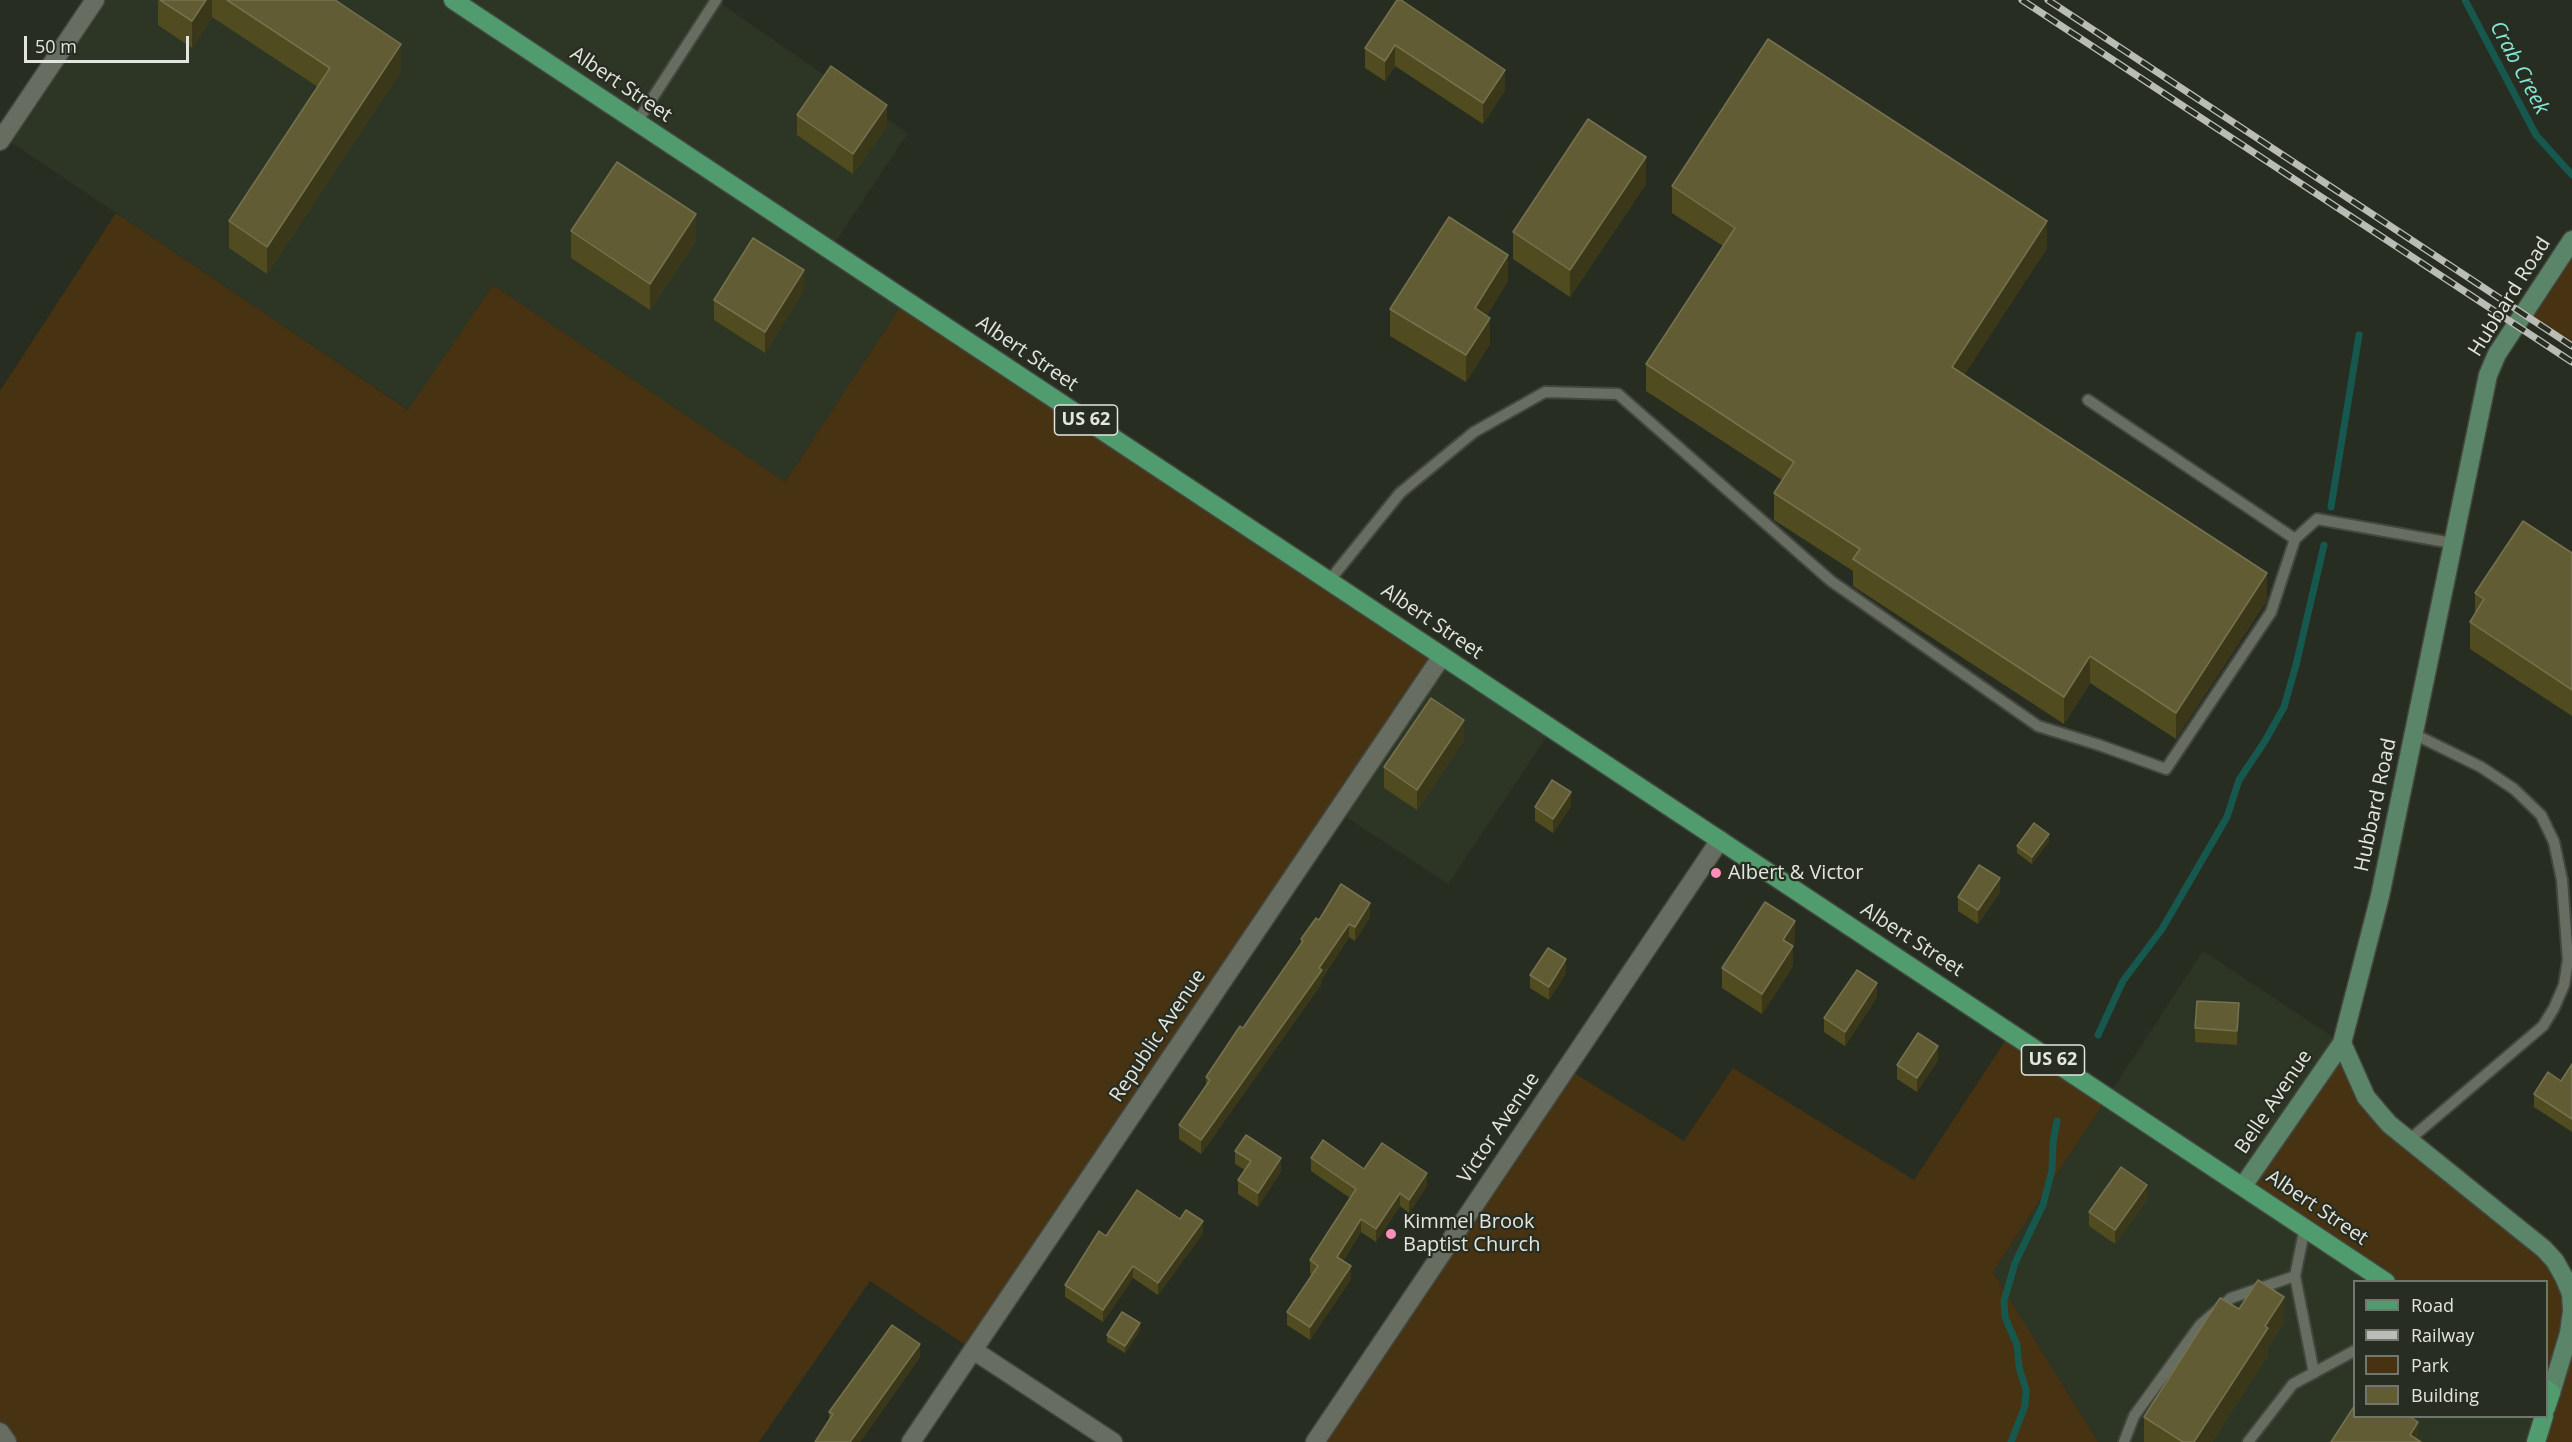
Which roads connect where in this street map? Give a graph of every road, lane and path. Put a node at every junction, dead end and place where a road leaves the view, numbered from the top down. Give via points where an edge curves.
1 (95, 0) edge
2 (453, 0) edge
3 (716, 0) edge
4 (637, 122) junction
5 (0, 141) edge
6 (2572, 240) edge
7 (2088, 400) dead end
8 (2295, 539) junction
9 (2452, 543) junction
10 (1329, 581) junction
11 (1442, 656) junction
12 (2414, 734) junction
13 (1720, 840) junction
14 (2342, 1043) junction
15 (2409, 1140) junction
16 (2243, 1186) junction
17 (2305, 1227) junction
18 (2295, 1276) junction
19 (2384, 1280) edge
20 (2570, 1288) edge
21 (2572, 1311) edge
22 (973, 1350) junction
23 (2353, 1352) edge
24 (2314, 1373) junction
25 (2548, 1397) edge
26 (2543, 1418) edge
27 (0, 1432) edge
28 (7, 1442) edge
29 (911, 1442) edge
30 (1113, 1442) edge
31 (1315, 1442) edge
32 (2124, 1442) edge
33 (2248, 1442) edge
34 (2536, 1442) edge

1 - 5 street
2 - 4 main road, Albert Street / US 62
3 - 4 lane
4 - 10 main road, Albert Street / US 62
6 - 9 street, Hubbard Road via 2497,354 2488,375
7 - 8 lane
8 - 9 lane via 2317,519
8 - 10 lane via 2271,612 2166,769 2038,726 1831,581 1618,394 1545,392 1474,432 1400,493
9 - 12 street, Hubbard Road
10 - 11 main road, Albert Street / US 62
11 - 13 main road, Albert Street / US 62
11 - 22 street, Republic Avenue
12 - 14 street, Hubbard Road via 2380,896
12 - 15 lane via 2481,767 2514,789 2541,815 2554,842 2562,880 2568,960 2564,985 2543,1026
13 - 16 main road, Albert Street / US 62
13 - 31 street, Victor Avenue
14 - 15 street via 2366,1097
14 - 16 street, Belle Avenue
15 - 20 street via 2544,1249
16 - 17 main road, Albert Street / US 62
17 - 18 lane
17 - 19 main road, Albert Street / US 62
18 - 24 lane
18 - 32 lane via 2231,1298 2200,1325 2134,1416
20 - 21 street
21 - 25 street via 2569,1333
22 - 29 street, Republic Avenue
22 - 30 street
23 - 24 lane
24 - 33 lane via 2293,1384
26 - 34 main road
27 - 28 street

